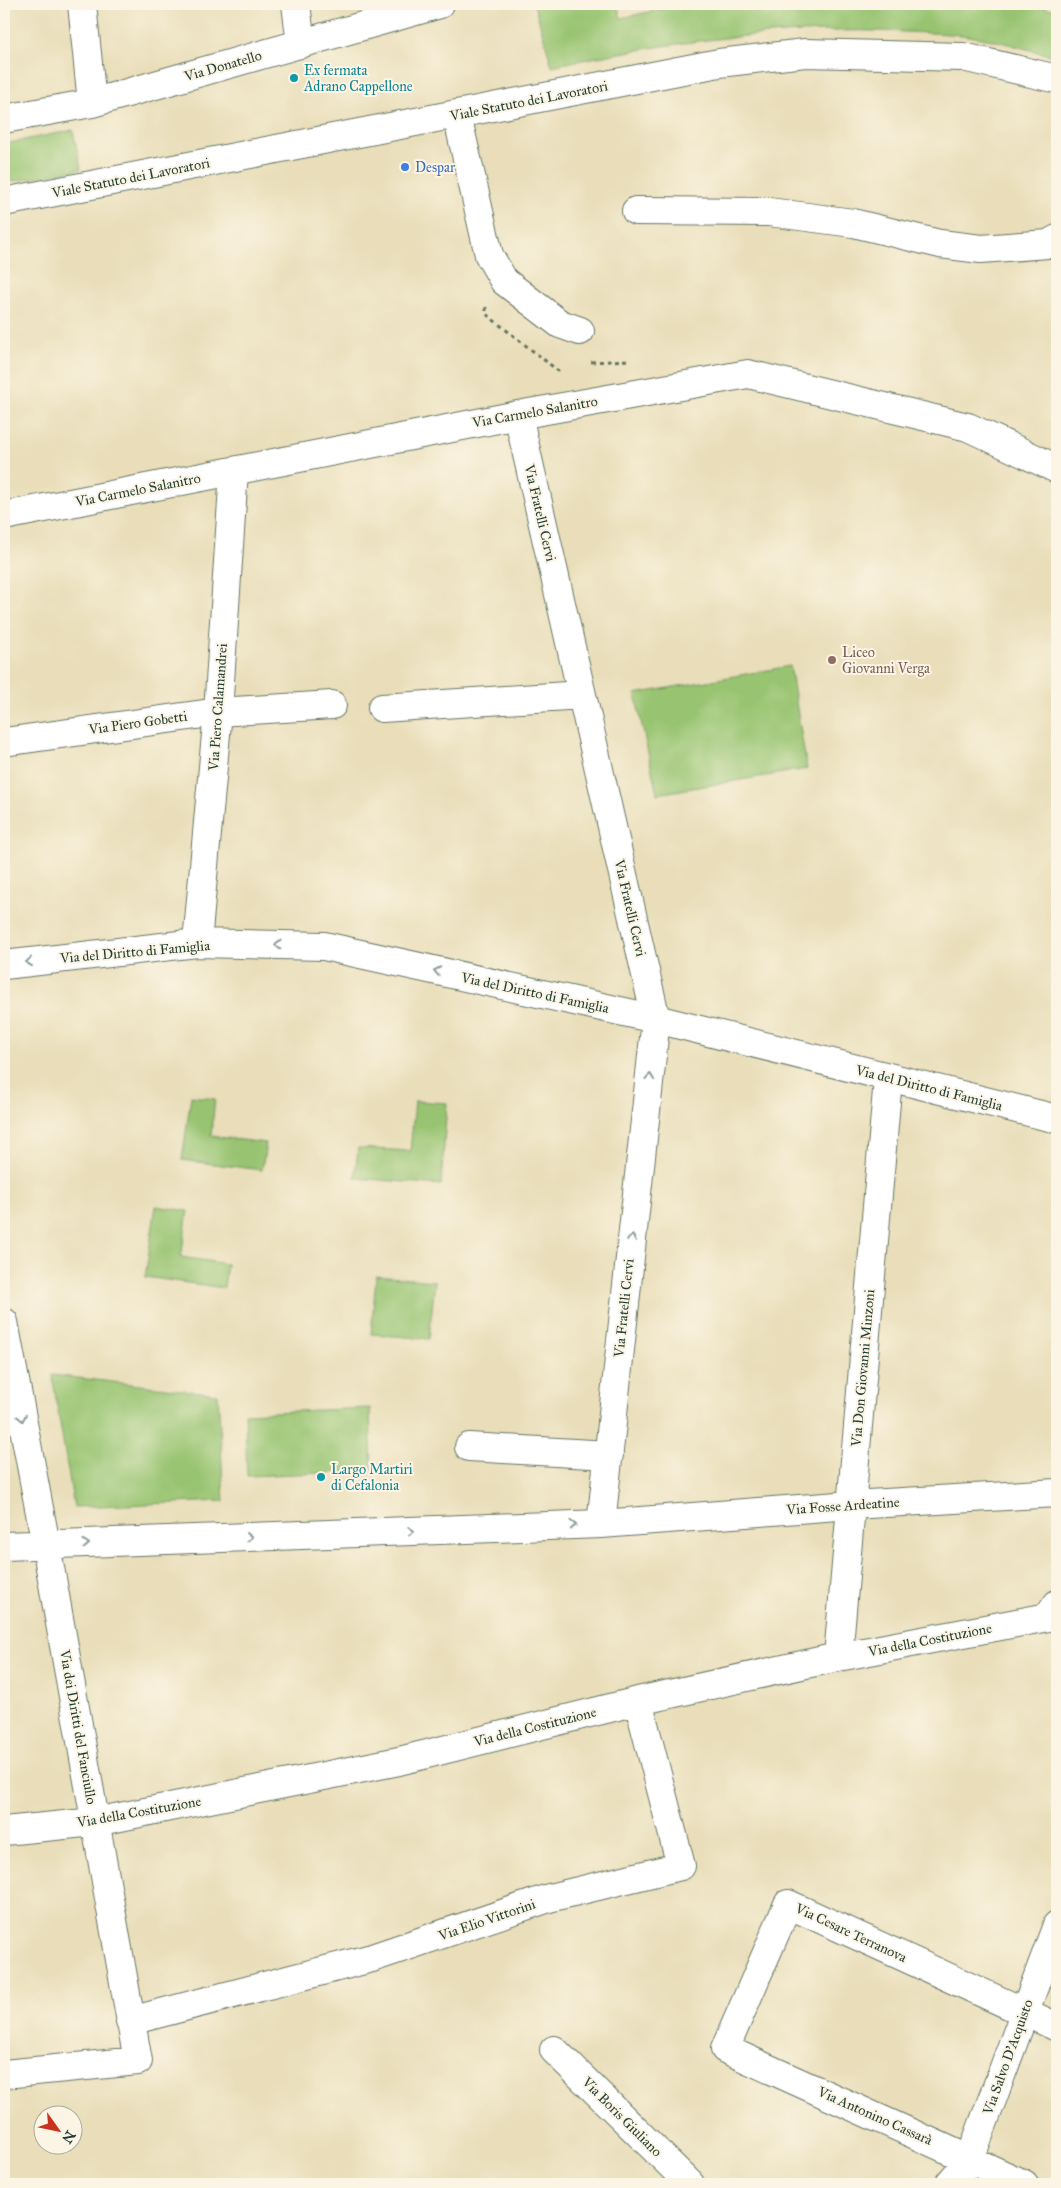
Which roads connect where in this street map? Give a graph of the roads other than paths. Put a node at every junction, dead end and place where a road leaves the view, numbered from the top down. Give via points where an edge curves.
1 (82, 4) edge
2 (296, 4) edge
3 (440, 4) edge
4 (300, 44) junction
5 (1057, 78) edge
6 (92, 103) junction
7 (457, 115) junction
8 (4, 120) edge
9 (4, 202) edge
10 (636, 211) dead end
11 (1054, 244) edge
12 (580, 331) dead end
13 (518, 415) junction
14 (1057, 469) edge
15 (234, 470) junction
16 (4, 516) edge
17 (582, 695) junction
18 (332, 705) dead end
19 (382, 708) dead end
20 (218, 712) junction
21 (4, 742) edge
22 (197, 943) junction
23 (4, 965) edge
24 (656, 1019) junction
25 (888, 1079) junction
26 (1057, 1119) edge
27 (4, 1322) edge
28 (469, 1447) dead end
29 (609, 1455) junction
30 (1057, 1492) edge
31 (851, 1505) junction
32 (601, 1524) junction
33 (30, 1552) edge
34 (1057, 1604) edge
35 (838, 1657) junction
36 (638, 1701) junction
37 (95, 1822) junction
38 (4, 1830) edge
39 (1057, 1925) edge
40 (1025, 2012) junction
41 (130, 2021) junction
42 (1057, 2027) edge
43 (725, 2049) joint
44 (554, 2050) dead end
45 (4, 2074) edge
46 (970, 2159) junction
47 (690, 2184) edge
48 (949, 2184) edge
49 (1024, 2184) edge

1 - 6 street
2 - 4 street
3 - 4 street, Via Donatello
4 - 6 street, Via Donatello
5 - 7 street, Viale Statuto dei Lavoratori via 963,57 805,53 719,63
6 - 8 street, Via Donatello
7 - 9 street, Viale Statuto dei Lavoratori
7 - 12 street via 489,255 504,281 560,324
10 - 11 street via 769,212 853,223 940,244 981,249
13 - 14 street, Via Carmelo Salanitro via 748,374 968,426
13 - 15 street, Via Carmelo Salanitro
13 - 17 street, Via Fratelli Cervi
15 - 16 street, Via Carmelo Salanitro
15 - 20 street, Via Piero Calamandrei
17 - 19 street
17 - 24 street, Via Fratelli Cervi
18 - 20 street, Via Piero Gobetti
20 - 21 street, Via Piero Gobetti
20 - 22 street, Via Piero Calamandrei
22 -> 23 street, Via del Diritto di Famiglia
24 -> 22 street, Via del Diritto di Famiglia via 324,946
24 - 25 street, Via del Diritto di Famiglia
29 -> 24 street, Via Fratelli Cervi
25 - 26 street, Via del Diritto di Famiglia
25 - 31 street, Via Don Giovanni Minzoni
27 -> 33 street, Via dei Diritti del Fanciullo
28 - 29 street
29 - 32 street, Via Fratelli Cervi
30 - 31 street, Via Fosse Ardeatine
31 - 32 street, Via Fosse Ardeatine
31 - 35 street, Via Don Giovanni Minzoni
33 -> 32 street, Via Fosse Ardeatine
33 - 37 street, Via dei Diritti del Fanciullo
34 - 35 street, Via della Costituzione via 1048,1617
35 - 36 street, Via della Costituzione
36 - 37 street, Via della Costituzione via 399,1761
36 - 41 street, Via Elio Vittorini via 681,1866 549,1898 372,1958
37 - 38 street, Via della Costituzione
37 - 41 street, Via dei Diritti del Fanciullo
39 - 40 street, Via Salvo D'Acquisto
40 - 42 street, Via Cesare Terranova
40 - 43 street, Via Cesare Terranova via 788,1904
40 - 46 street, Via Salvo D'Acquisto
41 - 45 street, Via dei Diritti del Fanciullo via 138,2061
43 - 46 street, Via Antonino Cassarà
44 - 47 street, Via Boris Giuliano
46 - 48 street, Via Salvo D'Acquisto
46 - 49 street, Via Antonino Cassarà

